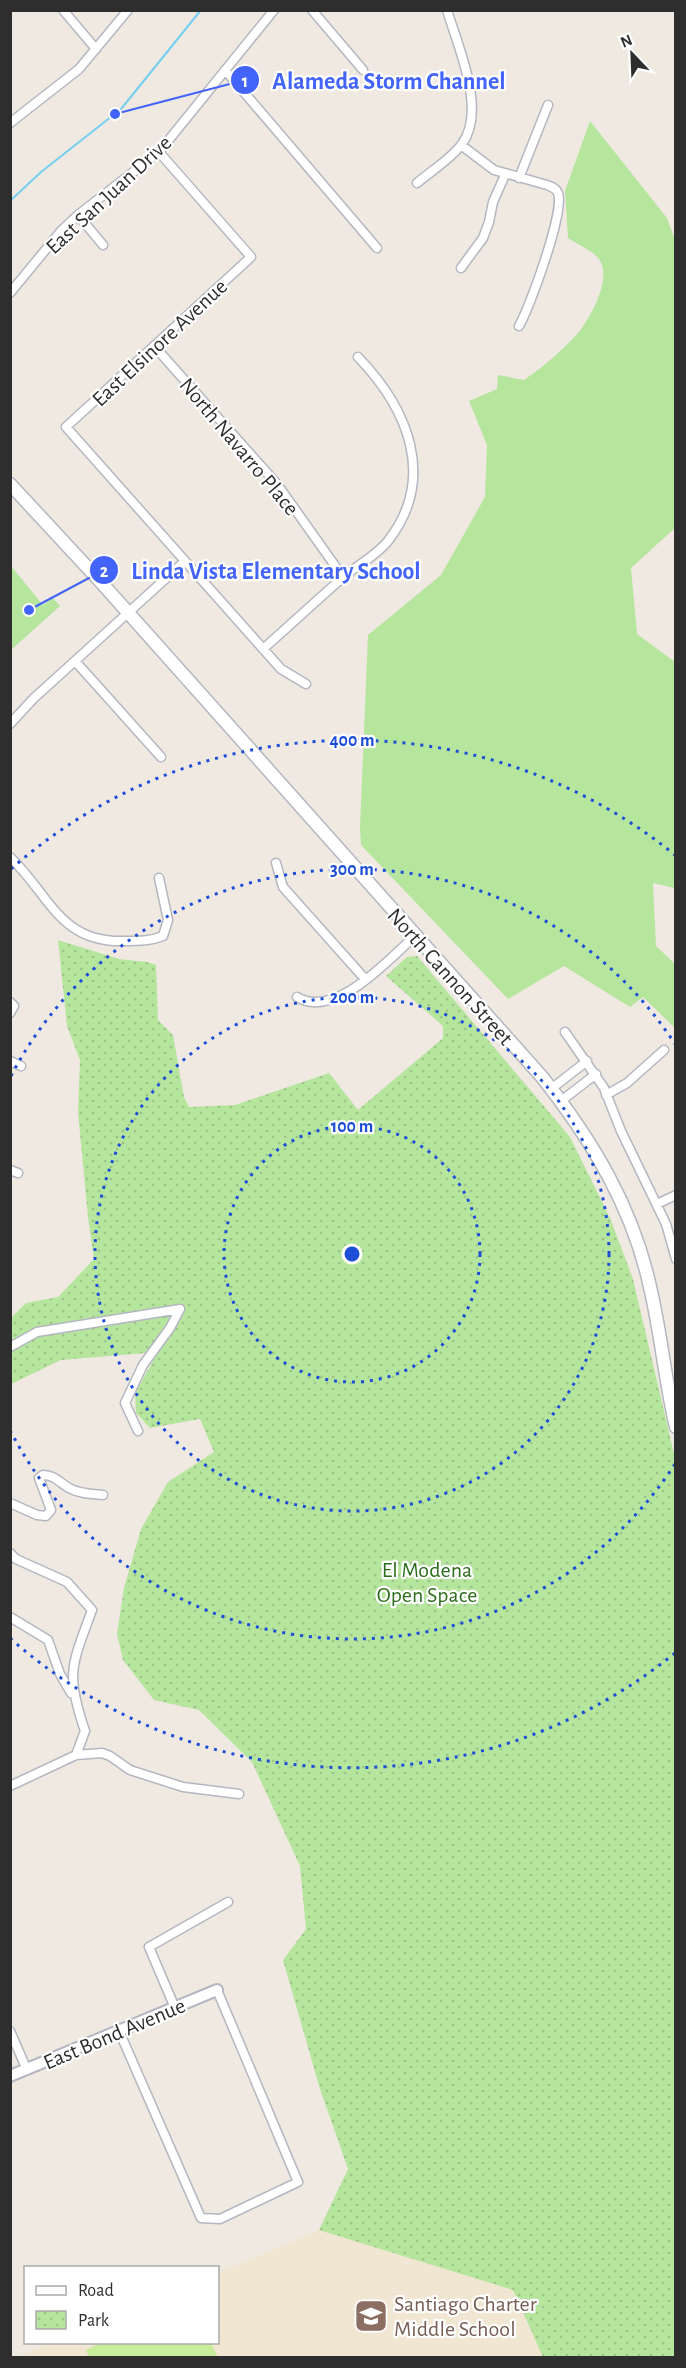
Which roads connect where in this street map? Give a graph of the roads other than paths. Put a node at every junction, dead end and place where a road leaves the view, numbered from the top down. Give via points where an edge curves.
1 (63, 10) edge
2 (128, 10) edge
3 (274, 10) edge
4 (312, 10) edge
5 (447, 10) edge
6 (96, 49) junction
7 (225, 70) junction
8 (363, 70) dead end
9 (548, 105) dead end
10 (10, 123) edge
11 (461, 145) junction
12 (159, 152) junction
13 (505, 175) junction
14 (519, 178) junction
15 (417, 183) dead end
16 (78, 215) junction
17 (104, 245) dead end
18 (376, 248) dead end
19 (461, 268) dead end
20 (10, 293) edge
21 (519, 326) dead end
22 (155, 347) junction
23 (358, 357) dead end
24 (10, 484) edge
25 (184, 562) junction
26 (343, 578) junction
27 (128, 613) junction
28 (263, 650) junction
29 (75, 661) junction
30 (306, 684) dead end
31 (10, 724) edge
32 (161, 756) dead end
33 (10, 857) edge
34 (276, 863) dead end
35 (159, 878) dead end
36 (415, 936) junction
37 (365, 979) junction
38 (297, 997) dead end
39 (565, 1032) dead end
40 (664, 1050) dead end
41 (10, 1061) edge
42 (587, 1061) junction
43 (21, 1066) dead end
44 (596, 1074) junction
45 (551, 1089) junction
46 (606, 1095) junction
47 (561, 1101) junction
48 (675, 1195) edge
49 (657, 1204) junction
50 (675, 1259) edge
51 (10, 1347) edge
52 (675, 1427) edge
53 (138, 1431) dead end
54 (104, 1495) dead end
55 (10, 1503) edge
56 (10, 1553) edge
57 (10, 1617) edge
58 (74, 1699) junction
59 (76, 1755) junction
60 (10, 1786) edge
61 (239, 1794) dead end
62 (228, 1902) dead end
63 (217, 1990) joint
64 (175, 2007) junction
65 (10, 2031) edge
66 (119, 2031) junction
67 (27, 2070) junction
68 (10, 2076) edge

1 - 6 street
2 - 6 street
3 - 7 street, East San Juan Drive
4 - 8 street
5 - 11 street via 473,103 469,131
6 - 10 street via 79,69
7 - 12 street, East San Juan Drive
7 - 18 street
9 - 14 street
11 - 13 street
11 - 15 street
12 - 16 street, East San Juan Drive
12 - 22 street, East Elsinore Avenue via 251,257
13 - 14 street
13 - 19 street via 492,202 483,238
14 - 21 street via 555,188 559,204 555,228
16 - 17 street
16 - 20 street, East San Juan Drive
22 - 25 street, East Elsinore Avenue via 66,428
22 - 26 street, North Navarro Place via 277,484
23 - 26 street via 395,403 410,442 413,485 403,518 386,543
24 - 27 main road, North Cannon Street
25 - 27 street
25 - 28 street
26 - 28 street
27 - 29 street
27 - 36 main road, North Cannon Street
28 - 30 street via 281,669
29 - 31 street
29 - 32 street
33 - 35 street via 72,929 108,942 163,936 168,920
34 - 37 street via 283,887
36 - 37 street
36 - 45 main road, North Cannon Street
37 - 38 street via 342,996 324,1003 309,1003
39 - 42 street
40 - 46 street via 627,1083
41 - 43 street
42 - 44 street
42 - 45 street
44 - 46 street
44 - 47 street
45 - 47 main road, North Cannon Street
46 - 49 street
47 - 52 main road, North Cannon Street via 611,1179 640,1249 651,1289
48 - 49 street
49 - 50 street
51 - 53 street via 37,1332 180,1309 143,1365 126,1403
54 - 55 street via 88,1494 51,1475 43,1475 39,1484 51,1510 45,1516
56 - 58 street via 67,1582 92,1610 73,1665
57 - 58 street via 48,1640
58 - 59 street via 85,1731
59 - 60 street
59 - 61 street via 102,1753 130,1770 183,1787
62 - 64 street via 149,1947
63 - 64 street, East Bond Avenue
63 - 66 street via 298,2182 220,2218 201,2218
64 - 66 street, East Bond Avenue
65 - 67 street
66 - 67 street, East Bond Avenue
67 - 68 street, East Bond Avenue

